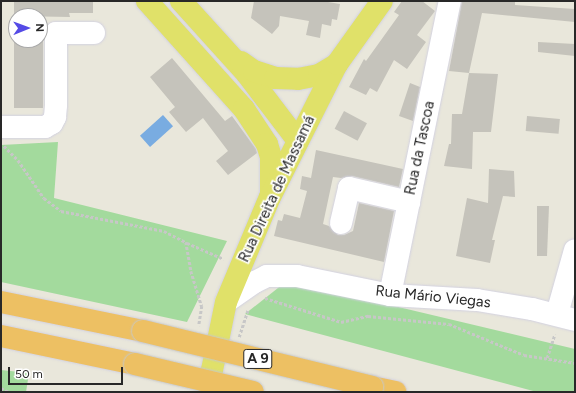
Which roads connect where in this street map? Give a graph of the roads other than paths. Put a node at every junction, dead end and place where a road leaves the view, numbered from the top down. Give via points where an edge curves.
1 (147, 1) edge
2 (181, 1) edge
3 (382, 1) edge
4 (450, 1) edge
5 (94, 33) dead end
6 (216, 40) junction
7 (337, 64) junction
8 (244, 109) junction
9 (1, 127) edge
10 (298, 141) junction
11 (270, 197) junction
12 (408, 202) junction
13 (341, 223) dead end
14 (575, 250) edge
15 (390, 295) junction
16 (1, 302) edge
17 (226, 302) junction
18 (564, 317) edge
19 (1, 336) edge
20 (210, 392) edge
21 (253, 392) edge
22 (395, 392) edge

1 - 8 main road
2 - 6 main road
3 - 7 main road, Rua Direita de Massamá
4 - 12 street, Rua da Tascoa
5 - 9 street via 56,34 56,111 52,123 45,127
6 - 7 main road via 254,71 275,78 298,79 319,75
6 - 10 main road via 247,74
7 - 10 main road, Rua Direita de Massamá
8 - 10 main road via 276,136
8 - 11 main road via 267,144 271,157
10 - 11 main road, Rua Direita de Massamá
11 - 17 main road, Rua Direita de Massamá
12 - 13 street via 349,188
12 - 15 street, Rua da Tascoa
14 - 18 street
15 - 17 street, Rua Mário Viegas via 280,275 255,282
15 - 18 street, Rua Mário Viegas via 477,300
16 - 22 highway, A 9, bridge via 143,331
17 - 20 main road, Rua Direita de Massamá
19 - 21 highway, A 9, bridge

